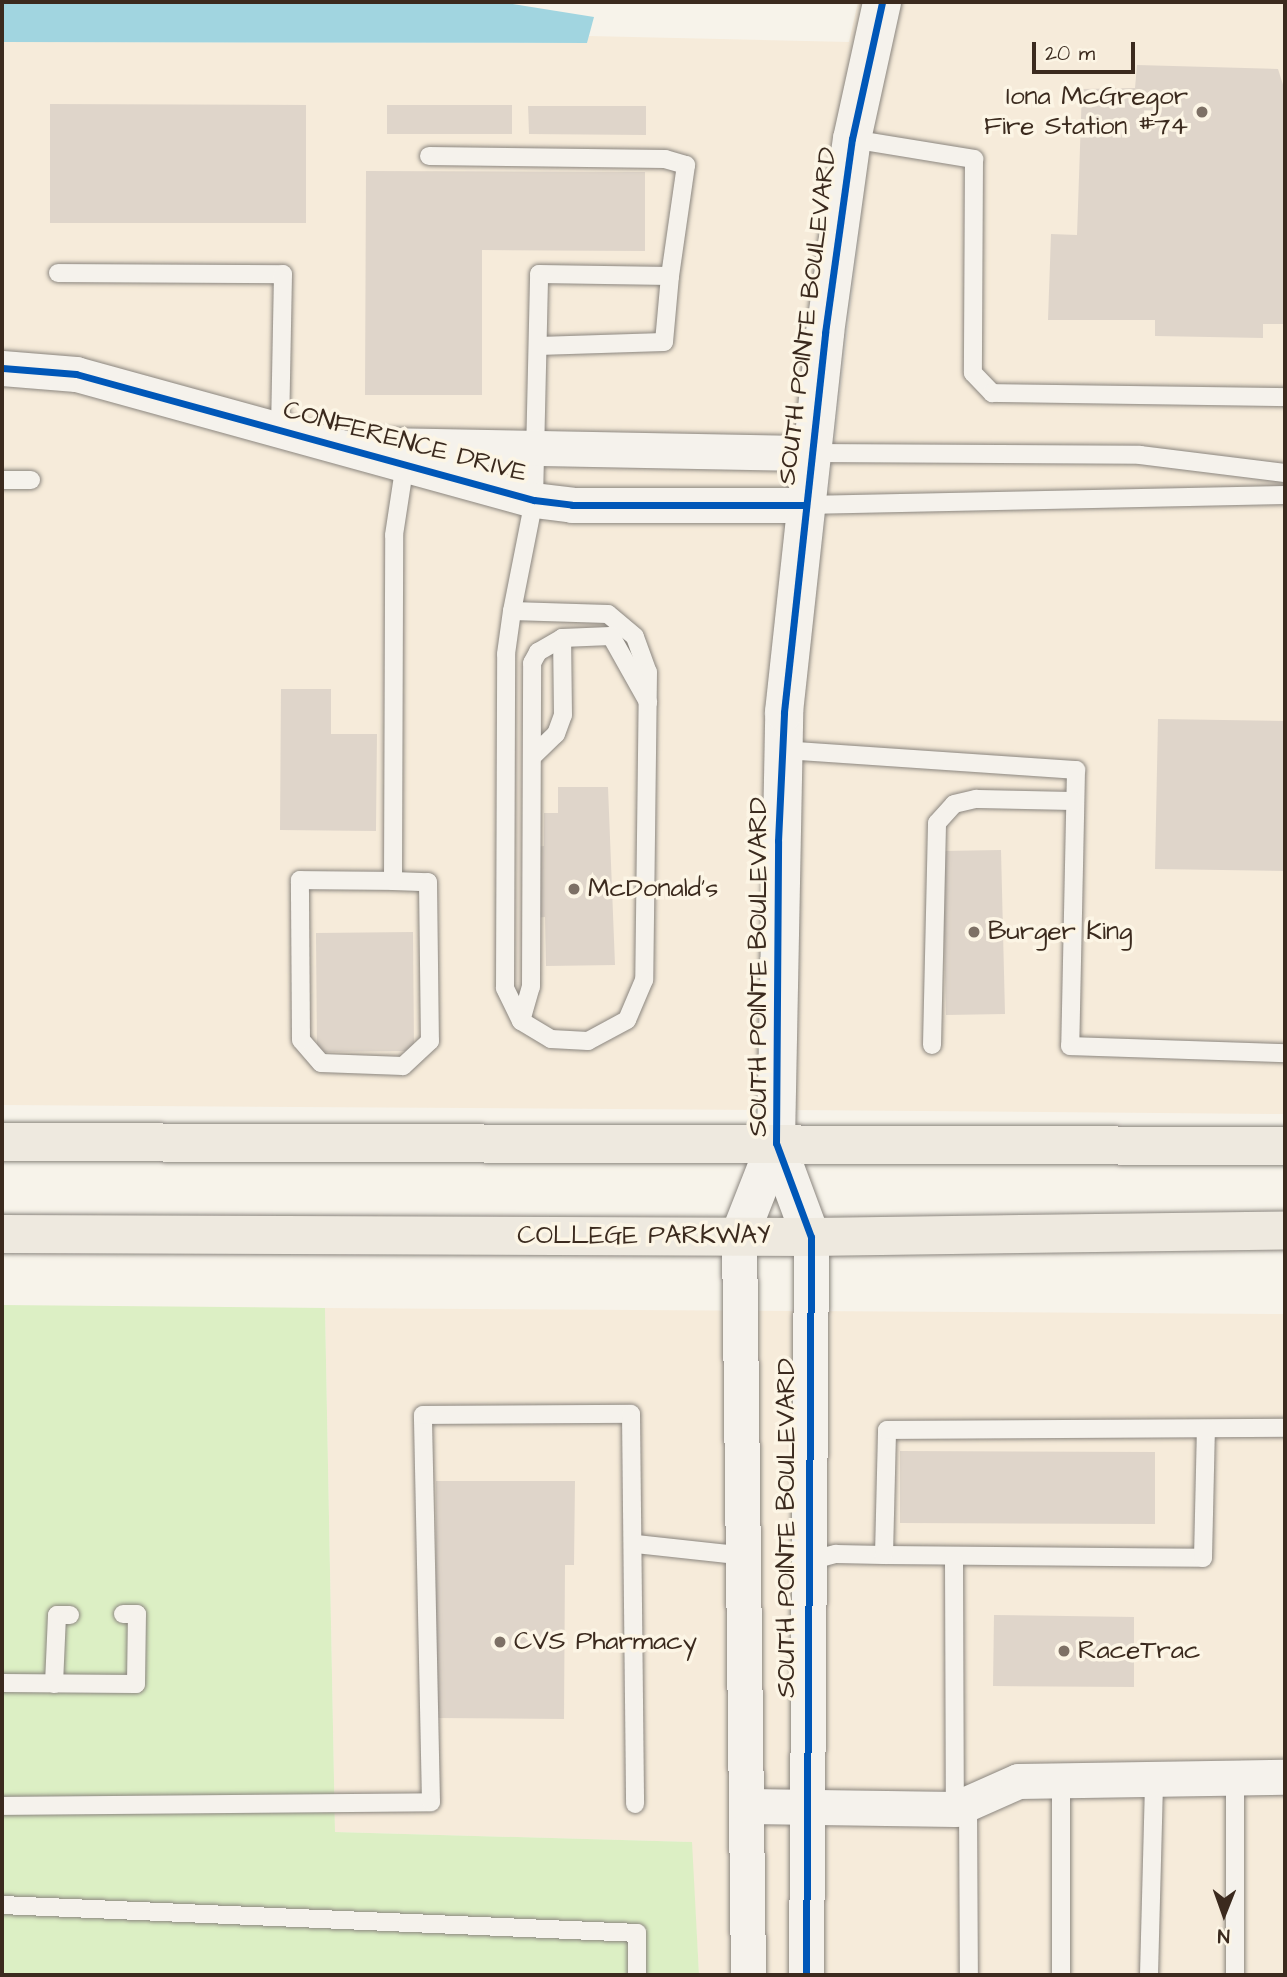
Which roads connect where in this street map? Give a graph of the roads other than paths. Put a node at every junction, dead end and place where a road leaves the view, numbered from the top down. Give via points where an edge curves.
1 (882, 2) edge
2 (852, 139) junction
3 (429, 156) dead end
4 (58, 273) dead end
5 (670, 276) junction
6 (538, 346) junction
7 (2, 368) edge
8 (1285, 397) edge
9 (280, 429) junction
10 (334, 444) junction
11 (538, 448) junction
12 (811, 453) junction
13 (405, 463) junction
14 (1285, 473) edge
15 (2, 480) edge
16 (31, 480) dead end
17 (1285, 495) edge
18 (534, 500) junction
19 (805, 505) junction
20 (512, 611) junction
21 (562, 638) junction
22 (648, 702) junction
23 (783, 750) junction
24 (532, 757) junction
25 (1075, 801) junction
26 (393, 881) junction
27 (521, 1021) junction
28 (932, 1045) dead end
29 (1285, 1053) edge
30 (2, 1142) edge
31 (776, 1143) junction
32 (1285, 1146) edge
33 (1285, 1230) edge
34 (2, 1234) edge
35 (738, 1237) junction
36 (811, 1237) junction
37 (1285, 1428) edge
38 (1206, 1429) junction
39 (636, 1544) junction
40 (884, 1555) junction
41 (746, 1556) junction
42 (954, 1560) junction
43 (809, 1561) junction
44 (122, 1614) dead end
45 (70, 1615) dead end
46 (2, 1683) edge
47 (54, 1684) junction
48 (1285, 1777) edge
49 (1235, 1778) junction
50 (1154, 1779) junction
51 (1061, 1780) junction
52 (635, 1804) dead end
53 (2, 1806) edge
54 (748, 1806) junction
55 (961, 1806) junction
56 (808, 1807) junction
57 (2, 1905) edge
58 (637, 1975) edge
59 (748, 1975) edge
60 (806, 1975) edge
61 (969, 1975) edge
62 (1061, 1975) edge
63 (1149, 1975) edge
64 (1235, 1975) edge

1 - 2 street, SOUTH POINTE BOULEVARD
2 - 8 lane via 974,159 973,373 992,393
2 - 12 street, SOUTH POINTE BOULEVARD
3 - 5 lane via 665,159 686,165
4 - 9 lane via 283,274
5 - 6 lane via 664,342
5 - 6 lane via 539,274
6 - 11 lane
7 - 9 street, CONFERENCE DRIVE via 76,374
9 - 10 street, CONFERENCE DRIVE
10 - 11 street, CONFERENCE DRIVE
10 - 13 street, CONFERENCE DRIVE
11 - 12 street, CONFERENCE DRIVE
11 - 18 lane
12 - 14 lane via 1140,455
12 - 19 street, SOUTH POINTE BOULEVARD
13 - 18 street, CONFERENCE DRIVE
13 - 26 lane via 394,535
15 - 16 lane
17 - 19 lane
18 - 19 street, CONFERENCE DRIVE via 572,505
18 - 20 lane
19 - 23 street, SOUTH POINTE BOULEVARD
20 - 22 lane via 608,614 635,637 648,672
20 - 27 lane via 506,654 505,988
21 - 22 lane via 611,636
21 - 24 lane via 563,715 556,734
21 - 24 lane via 538,652 532,663
22 - 27 lane via 644,980 627,1020 588,1041 551,1039
23 - 25 lane via 1076,770
23 - 31 street, SOUTH POINTE BOULEVARD
24 - 27 lane via 531,987
25 - 28 lane via 976,799 954,804 937,823
25 - 29 lane via 1070,1046
26 - 26 lane via 300,880 301,1040 321,1063 403,1066 430,1041 428,882
30 - 31 main road
31 - 32 main road
31 - 35 street, SOUTH POINTE BOULEVARD
31 - 36 street, SOUTH POINTE BOULEVARD
33 - 36 main road, COLLEGE PARKWAY
34 - 35 main road, COLLEGE PARKWAY
35 - 36 main road, COLLEGE PARKWAY
35 - 41 street, SOUTH POINTE BOULEVARD
36 - 43 street, SOUTH POINTE BOULEVARD
37 - 38 lane
38 - 40 lane via 887,1430
38 - 42 lane via 1203,1558
39 - 41 lane
39 - 52 lane
39 - 53 lane via 631,1414 423,1415 431,1802
40 - 42 lane
40 - 43 lane via 836,1554
41 - 54 street, SOUTH POINTE BOULEVARD
42 - 55 lane
43 - 56 street, SOUTH POINTE BOULEVARD
44 - 47 lane via 136,1614 136,1684
45 - 47 lane via 57,1615
46 - 47 lane
48 - 49 street
49 - 50 street
49 - 64 lane
50 - 51 street
50 - 63 lane
51 - 55 street via 1018,1781
51 - 62 lane
54 - 56 street
54 - 59 street, SOUTH POINTE BOULEVARD
55 - 56 street
55 - 61 lane
56 - 60 street, SOUTH POINTE BOULEVARD
57 - 58 lane via 637,1933

